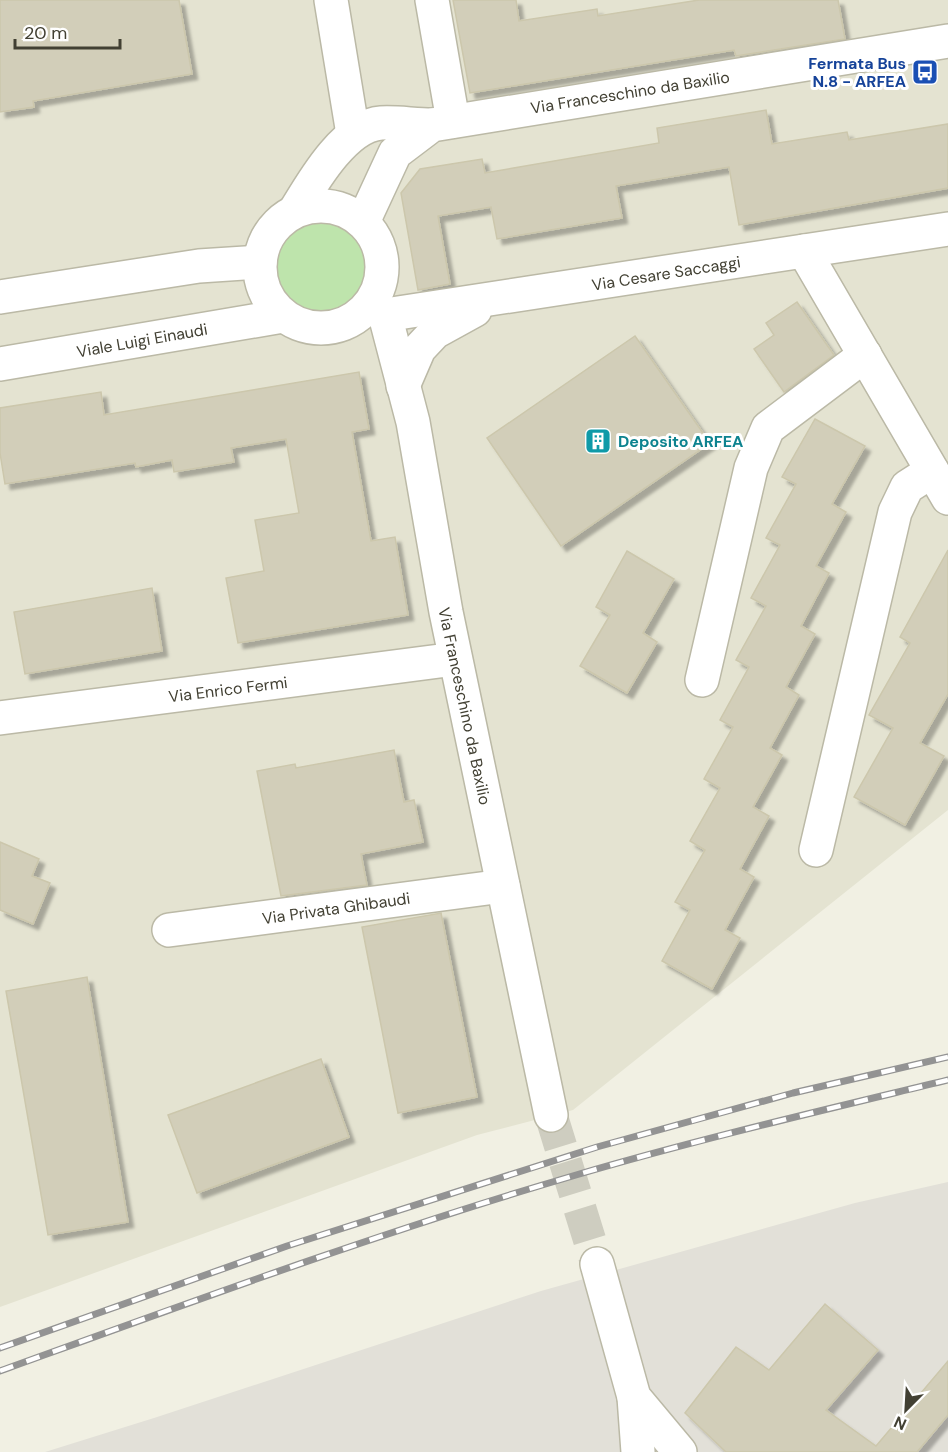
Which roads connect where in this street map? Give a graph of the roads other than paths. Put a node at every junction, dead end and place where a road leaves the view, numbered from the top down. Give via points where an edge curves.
1 (331, 0) edge
2 (432, 0) edge
3 (948, 41) edge
4 (443, 123) junction
5 (353, 134) junction
6 (295, 211) junction
7 (363, 222) junction
8 (948, 229) edge
9 (804, 251) junction
10 (260, 262) junction
11 (0, 297) edge
12 (498, 299) junction
13 (378, 309) junction
14 (283, 316) junction
15 (865, 355) junction
16 (0, 364) edge
17 (403, 386) junction
18 (940, 484) edge
19 (455, 659) junction
20 (702, 680) dead end
21 (0, 718) edge
22 (816, 850) dead end
23 (503, 886) junction
24 (169, 930) dead end
25 (551, 1115) tunnel mouth
26 (597, 1264) tunnel mouth
27 (634, 1397) junction
28 (638, 1452) edge
29 (680, 1452) edge

1 - 5 street
2 - 4 street
3 - 4 street, Via Franceschino da Baxilio
4 - 5 street via 378,123
4 - 7 street, Via Franceschino da Baxilio via 395,153
5 - 6 street via 320,170
6 - 7 street via 312,206 330,207
6 - 10 street via 270,232
7 - 13 street via 379,246 382,261
8 - 9 street, Via Cesare Saccaggi
9 - 12 street, Via Cesare Saccaggi
9 - 15 street
10 - 11 street via 200,266
10 - 14 street via 265,292
12 - 13 street, Via Cesare Saccaggi
12 - 17 street via 435,332 419,349
13 - 14 street via 334,328 299,325
13 - 17 street, Via Franceschino da Baxilio
14 - 16 street, Viale Luigi Einaudi
15 - 18 street
15 - 20 street via 768,428 751,468
17 - 19 street, Via Franceschino da Baxilio via 413,422
18 - 22 street via 907,487 895,512
19 - 21 street, Via Enrico Fermi
19 - 23 street, Via Franceschino da Baxilio
23 - 24 street, Via Privata Ghibaudi
23 - 25 street, Via Franceschino da Baxilio
26 - 27 street
27 - 28 street
27 - 29 street

